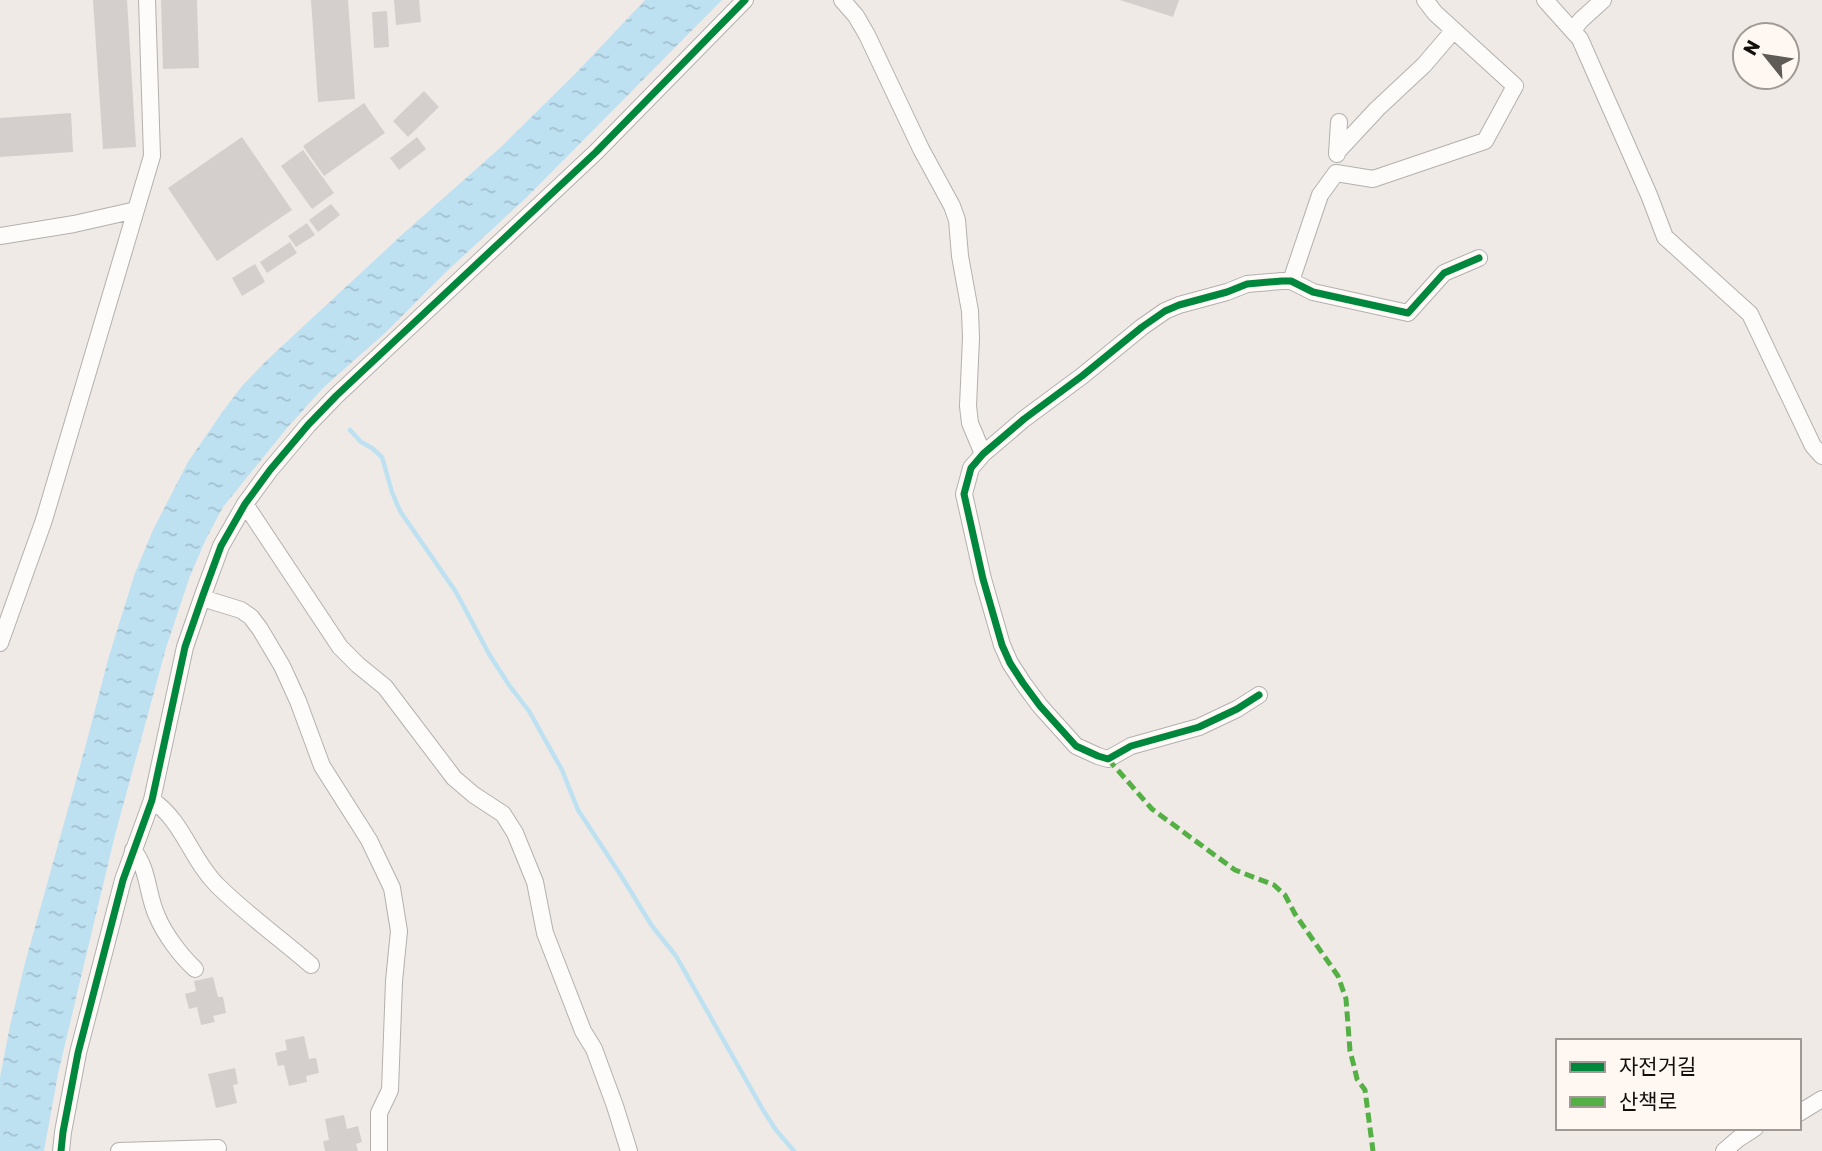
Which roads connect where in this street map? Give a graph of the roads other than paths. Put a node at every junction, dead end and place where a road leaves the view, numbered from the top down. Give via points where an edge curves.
1 (147, 0) edge
2 (745, 0) edge
3 (842, 0) edge
4 (1425, 0) edge
5 (1603, 0) edge
6 (1548, 1) edge
7 (1454, 30) junction
8 (1573, 30) junction
9 (1339, 122) dead end
10 (1338, 152) junction
11 (1336, 173) junction
12 (136, 210) junction
13 (0, 236) edge
14 (1479, 258) dead end
15 (1291, 281) junction
16 (983, 454) junction
17 (1822, 456) edge
18 (245, 504) junction
19 (202, 598) junction
20 (0, 643) edge
21 (1259, 695) dead end
22 (152, 800) junction
23 (133, 850) junction
24 (311, 965) dead end
25 (195, 969) dead end
26 (1822, 1099) edge
27 (1801, 1112) edge
28 (1752, 1130) edge
29 (218, 1148) dead end
30 (61, 1151) edge
31 (119, 1151) edge
32 (379, 1151) edge
33 (629, 1151) edge
34 (1724, 1151) edge

1 - 12 street via 152,156
2 - 18 street via 596,152 336,396
3 - 16 street via 867,35 957,220 970,324 968,406
4 - 7 street
5 - 8 street
6 - 8 street
7 - 10 street
7 - 11 street via 1515,86 1485,141 1373,179
8 - 17 street via 1665,237 1750,314 1813,446
9 - 10 street
10 - 11 street
11 - 15 street via 1320,195
12 - 13 street
12 - 20 street via 44,520
14 - 15 street via 1444,273 1408,313 1313,292
15 - 16 street via 1247,284 1165,311
16 - 21 street via 971,468 964,494 1002,645 1023,683 1076,746 1108,759 1131,746 1199,727
18 - 19 street via 221,547
18 - 33 street via 340,647 385,687 454,778 503,814 515,833 535,882 545,933 598,1060
19 - 22 street via 185,647
19 - 32 street via 241,610 261,629 298,701 321,766 369,840 392,888 399,930 390,1090 379,1113
22 - 23 street
22 - 24 street via 170,815 216,884
23 - 25 street via 142,865 156,916
23 - 30 street via 78,1053
26 - 27 street
28 - 34 street
29 - 31 street

